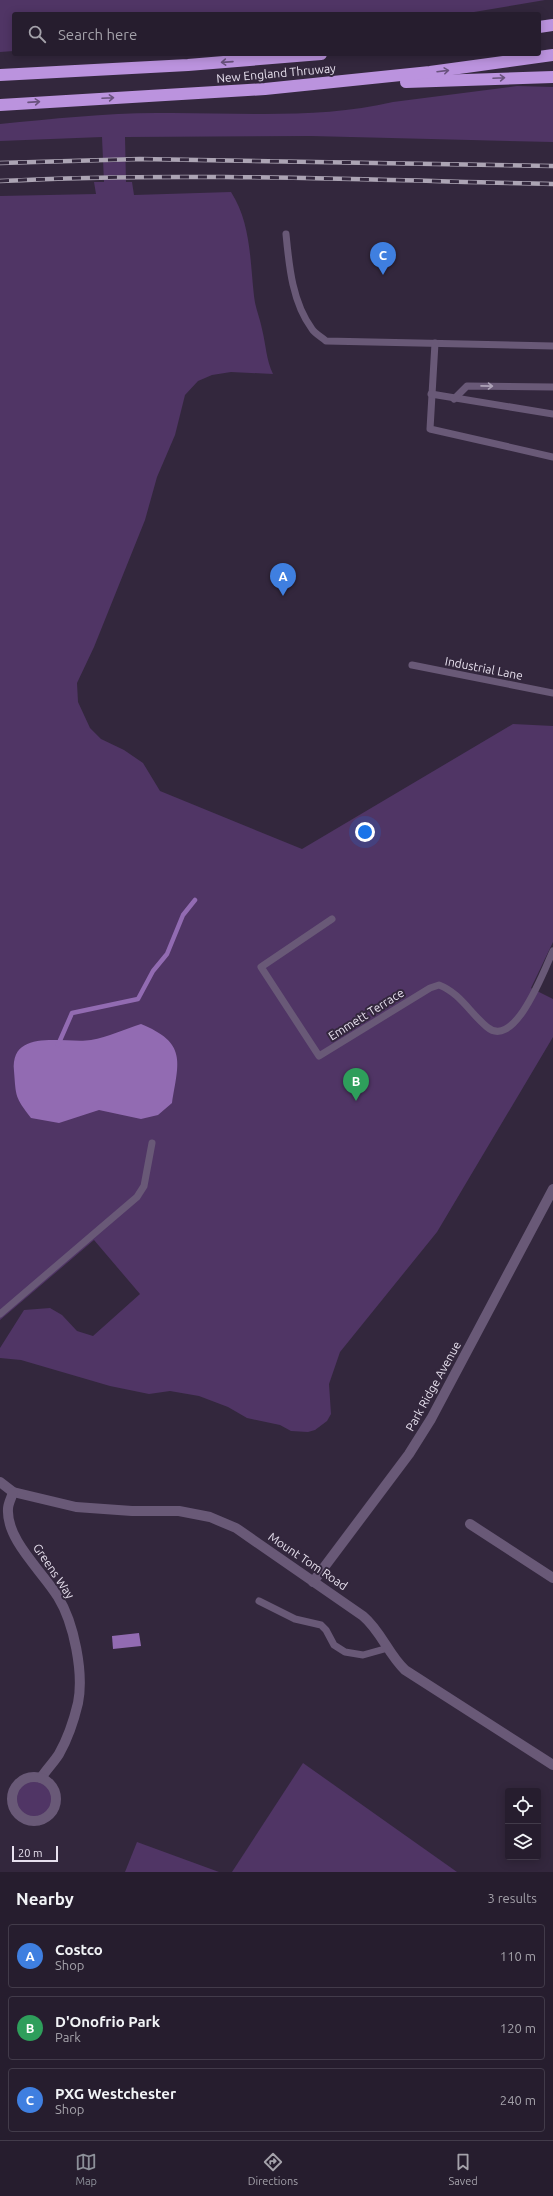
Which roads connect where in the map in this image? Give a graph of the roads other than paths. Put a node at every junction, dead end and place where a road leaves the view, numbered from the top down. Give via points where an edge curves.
1 (553, 25) edge
2 (541, 27) edge
3 (553, 55) edge
4 (294, 56) edge
5 (0, 75) edge
6 (553, 77) edge
7 (265, 88) junction
8 (0, 105) edge
9 (286, 234) dead end
10 (435, 343) junction
11 (553, 346) edge
12 (553, 388) edge
13 (430, 394) junction
14 (454, 399) junction
15 (553, 414) edge
16 (553, 456) edge
17 (412, 665) dead end
18 (553, 692) edge
19 (332, 919) dead end
20 (553, 951) edge
21 (152, 1143) dead end
22 (553, 1189) edge
23 (0, 1314) edge
24 (0, 1482) edge
25 (13, 1492) junction
26 (470, 1524) dead end
27 (553, 1578) edge
28 (313, 1582) junction
29 (259, 1601) dead end
30 (388, 1648) junction
31 (553, 1765) edge
32 (40, 1778) junction

1 - 2 highway
7 -> 3 highway, New England Thruway via 430,72
4 -> 5 highway, New England Thruway
7 -> 6 highway
8 -> 7 highway, New England Thruway
9 - 10 lane via 289,268 298,302 312,329 326,341
10 - 11 lane
10 - 13 lane
14 -> 12 lane via 467,386
13 - 14 lane
13 - 16 lane via 430,429
14 - 15 lane
17 - 18 lane, Industrial Lane
19 - 20 lane, Emmett Terrace via 261,967 320,1056 430,988 439,985 456,994 488,1028 498,1032 510,1026 528,1004
21 - 23 lane via 144,1186 137,1197
22 - 28 street, Park Ridge Avenue via 431,1419 409,1454
24 - 25 street, Mount Tom Road
25 - 28 street, Mount Tom Road via 76,1507 179,1511 210,1517 236,1528
25 - 32 street, Greens Way via 8,1508 10,1525 28,1557 59,1598 69,1622 79,1669 78,1701 71,1728 58,1755
26 - 27 street
28 - 30 street, Mount Tom Road via 350,1604 380,1634
29 - 30 lane via 295,1619 321,1625 334,1645 345,1652 363,1655
30 - 31 street, Mount Tom Road via 393,1659 405,1670
32 - 32 street via 34,1777 20,1782 12,1794 14,1808 24,1819 38,1821 45,1818 54,1808 55,1793 52,1786

